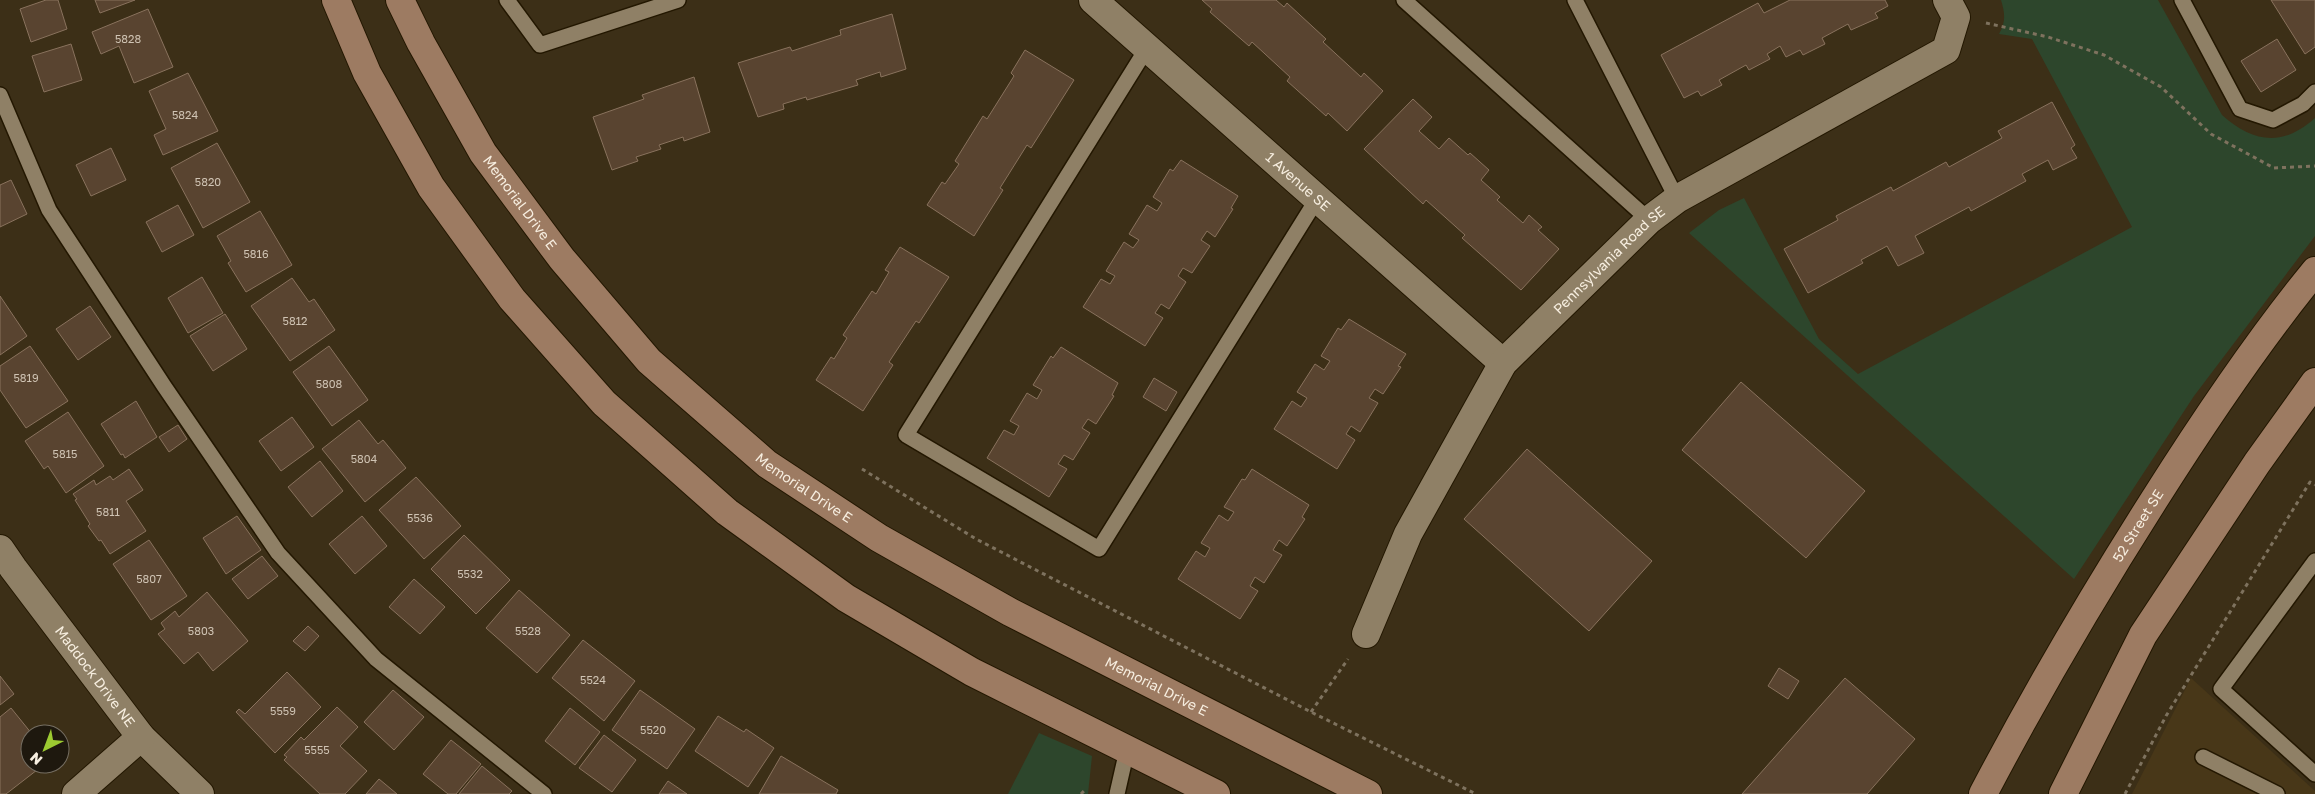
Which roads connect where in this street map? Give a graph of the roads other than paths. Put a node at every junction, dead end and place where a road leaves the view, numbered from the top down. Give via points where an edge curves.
1 (336, 0) edge
2 (400, 0) edge
3 (507, 0) edge
4 (678, 0) edge
5 (1093, 0) edge
6 (1404, 0) edge
7 (1575, 0) edge
8 (2182, 0) edge
9 (1952, 8) edge
10 (1147, 48) junction
11 (2315, 92) edge
12 (0, 95) edge
13 (1317, 199) junction
14 (1676, 199) junction
15 (1649, 220) junction
16 (2315, 271) edge
17 (1503, 363) junction
18 (2315, 382) edge
19 (0, 549) edge
20 (2315, 561) edge
21 (1366, 634) road end
22 (141, 737) junction
23 (1127, 750) junction
24 (2203, 756) dead end
25 (2315, 774) edge
26 (76, 794) edge
27 (200, 794) edge
28 (544, 794) edge
29 (1117, 794) edge
30 (1216, 794) edge
31 (1368, 794) edge
32 (1983, 794) edge
33 (2063, 794) edge
34 (2278, 794) edge

1 - 23 main road via 367,73 431,187 512,299 604,404 727,512 846,598 972,672
2 - 31 main road, Memorial Drive E via 420,43 482,153 562,259 649,361 767,464 879,538 1010,612
3 - 4 lane via 540,45
5 - 10 street, 1 Avenue SE
6 - 15 lane
7 - 14 lane
8 - 11 lane via 2240,109 2272,120 2303,104
9 - 14 street, Pennsylvania Road SE via 1946,50
10 - 13 street, 1 Avenue SE
10 - 13 lane via 906,435 1099,549
12 - 28 lane via 49,210 278,553 376,659
13 - 17 street, 1 Avenue SE
14 - 15 street, Pennsylvania Road SE
15 - 17 street, Pennsylvania Road SE
16 - 32 main road, 52 Street SE via 2213,408 2094,594
17 - 21 street, Pennsylvania Road SE via 1408,534
18 - 33 main road via 2143,635
19 - 22 street, Maddock Drive NE
20 - 25 lane via 2221,689
22 - 26 street
22 - 27 street, Maddock Drive NE
23 - 29 lane
23 - 30 main road
24 - 34 lane

